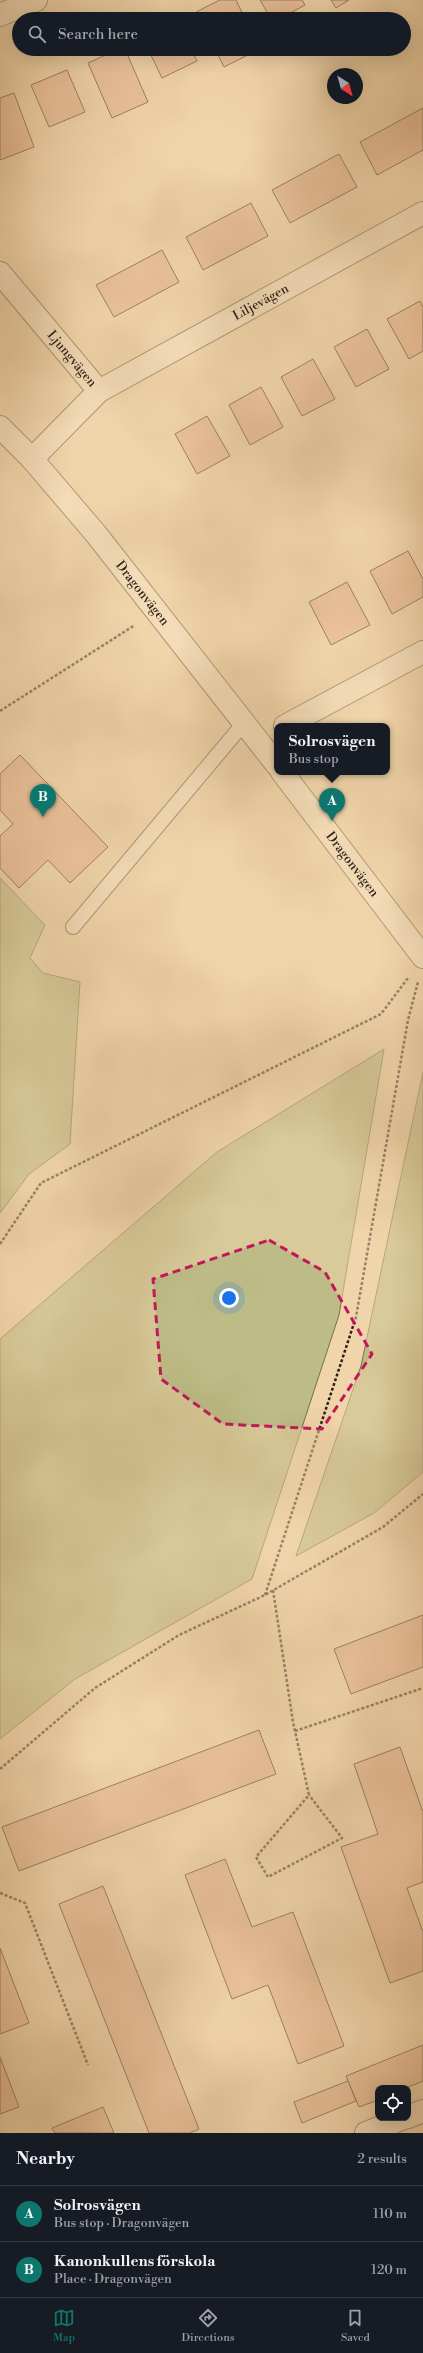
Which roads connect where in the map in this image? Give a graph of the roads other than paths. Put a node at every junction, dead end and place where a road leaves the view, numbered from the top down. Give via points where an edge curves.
1 (36, 0) edge
2 (0, 15) edge
3 (423, 213) edge
4 (0, 273) edge
5 (99, 391) junction
6 (0, 427) edge
7 (32, 459) junction
8 (423, 652) edge
9 (244, 723) junction
10 (291, 723) edge
11 (274, 732) edge
12 (258, 740) junction
13 (274, 761) edge
14 (284, 775) edge
15 (73, 927) dead end
16 (421, 966) edge
17 (423, 2111) edge
18 (411, 2116) edge
19 (396, 2121) edge
20 (366, 2133) edge

1 - 2 street
3 - 5 street, Liljevägen
4 - 5 street, Ljungvägen
5 - 7 street, Ljungvägen
6 - 7 street, Dragonvägen
7 - 9 street, Dragonvägen via 157,610
8 - 10 street
9 - 12 street, Dragonvägen
9 - 15 lane
11 - 12 street
12 - 13 street, Dragonvägen
14 - 16 street, Dragonvägen
17 - 18 street
19 - 20 street

